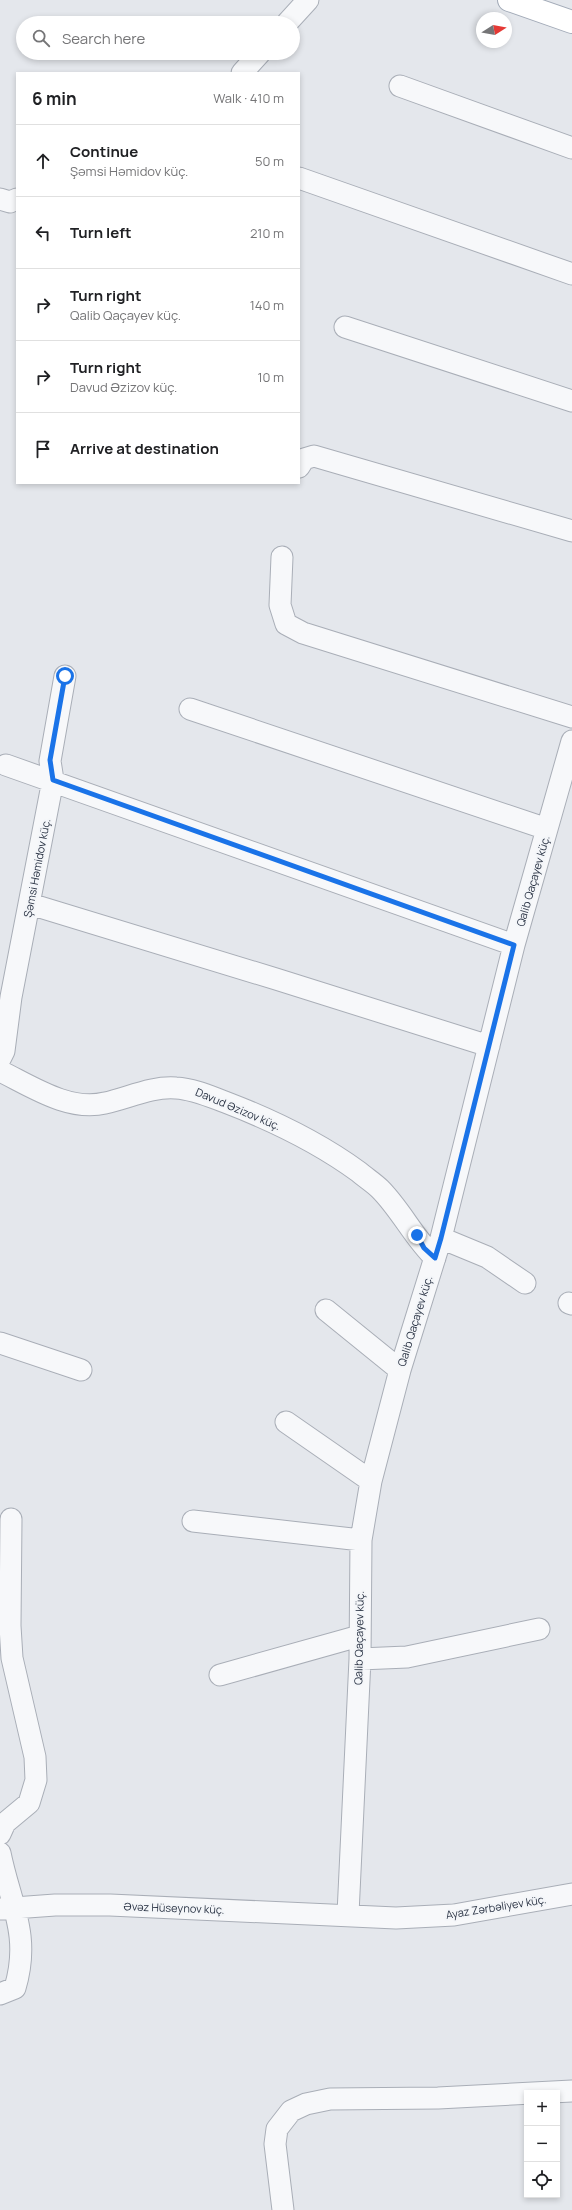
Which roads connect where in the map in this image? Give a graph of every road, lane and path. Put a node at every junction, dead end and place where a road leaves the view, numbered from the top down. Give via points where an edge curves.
1 (308, 0) edge
2 (519, 2) edge
3 (293, 16) edge
4 (572, 22) edge
5 (254, 60) edge
6 (243, 72) edge
7 (400, 86) dead end
8 (572, 148) edge
9 (300, 178) edge
10 (0, 199) edge
11 (16, 199) edge
12 (572, 274) edge
13 (345, 327) dead end
14 (572, 401) edge
15 (300, 465) edge
16 (572, 531) edge
17 (282, 557) dead end
18 (65, 676) dead end
19 (190, 709) dead end
20 (572, 717) edge
21 (572, 741) edge
22 (6, 765) dead end
23 (53, 780) junction
24 (547, 829) junction
25 (30, 904) junction
26 (514, 945) junction
27 (489, 1046) junction
28 (0, 1059) edge
29 (0, 1071) edge
30 (438, 1248) junction
31 (525, 1283) dead end
32 (326, 1310) dead end
33 (0, 1343) edge
34 (81, 1370) dead end
35 (400, 1370) junction
36 (286, 1422) dead end
37 (371, 1481) junction
38 (11, 1520) dead end
39 (193, 1521) dead end
40 (361, 1540) junction
41 (539, 1629) dead end
42 (359, 1636) junction
43 (360, 1659) junction
44 (220, 1675) dead end
45 (0, 1834) edge
46 (0, 1853) edge
47 (572, 1894) edge
48 (8, 1909) edge
49 (348, 1914) junction
50 (0, 1994) edge
51 (572, 2091) edge
52 (283, 2210) edge

1 - 3 street
2 - 4 main road
5 - 6 street
7 - 8 street
9 - 12 street
10 - 11 street via 10,202
13 - 14 street
15 - 16 street via 304,458 314,456
17 - 20 street via 280,605 286,624 303,633
18 - 23 street, Şəmsi Həmidov küç. via 50,760
19 - 24 street
21 - 24 street, Qalib Qaçayev küç.
22 - 23 street
23 - 25 street, Şəmsi Həmidov küç.
23 - 26 street
24 - 26 street, Qalib Qaçayev küç.
25 - 27 street
25 - 28 street, Şəmsi Həmidov küç. via 11,997 4,1051
26 - 27 street, Qalib Qaçayev küç.
27 - 30 street, Qalib Qaçayev küç.
29 - 30 street, Davud Əzizov küç. via 42,1092 83,1105 103,1104 161,1088 174,1087 189,1089 261,1116 332,1152 379,1188 399,1210 424,1248
30 - 31 street via 487,1257
30 - 35 street, Qalib Qaçayev küç.
32 - 35 street
33 - 34 street
35 - 37 street, Qalib Qaçayev küç.
36 - 37 street
37 - 40 street, Qalib Qaçayev küç.
38 - 45 street via 12,1658 34,1750 36,1780 29,1803 5,1823
39 - 40 street
40 - 42 street, Qalib Qaçayev küç.
41 - 43 street via 407,1657
42 - 43 street, Qalib Qaçayev küç.
42 - 44 street
43 - 49 street, Qalib Qaçayev küç.
46 - 48 street
47 - 49 street, Ayaz Zərbəliyev küç. via 454,1915 396,1918
48 - 49 street, Əvəz Hüseynov küç. via 110,1905
48 - 50 street via 20,1930 21,1968 15,1988
51 - 52 street via 438,2098 330,2099 306,2104 291,2111 277,2129 275,2144

